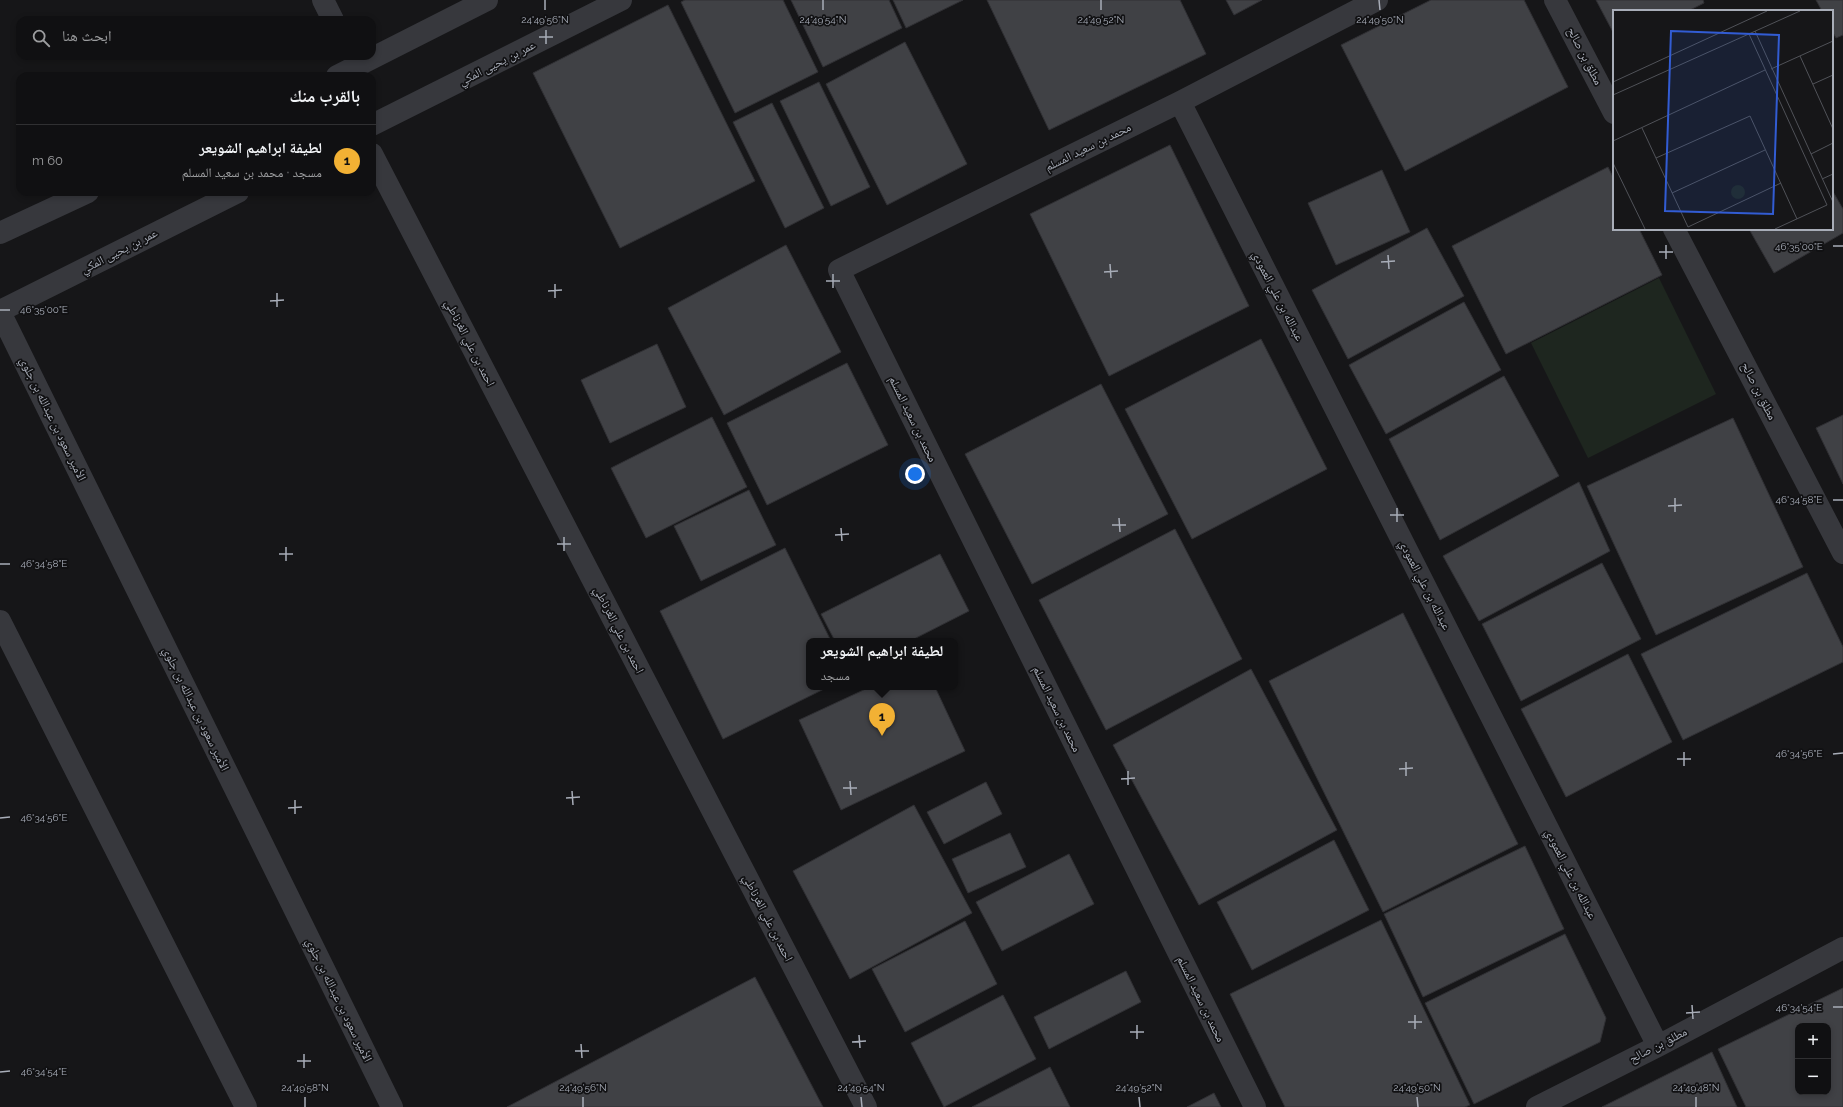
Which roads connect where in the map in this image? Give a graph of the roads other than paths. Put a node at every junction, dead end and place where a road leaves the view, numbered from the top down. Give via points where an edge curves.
1 (323, 0) edge
2 (487, 0) edge
3 (621, 0) edge
4 (1377, 0) edge
5 (1555, 0) edge
6 (331, 16) edge
7 (376, 53) edge
8 (361, 60) edge
9 (348, 66) edge
10 (1180, 102) junction
11 (1613, 111) edge
12 (376, 123) edge
13 (376, 162) edge
14 (79, 196) edge
15 (230, 196) edge
16 (1675, 230) edge
17 (0, 233) edge
18 (0, 311) edge
19 (1843, 553) edge
20 (0, 621) edge
21 (1843, 948) edge
22 (1658, 1046) junction
23 (246, 1107) edge
24 (392, 1107) edge
25 (866, 1107) edge
26 (1254, 1107) edge
27 (1537, 1107) edge

1 - 6 street
2 - 7 street
3 - 12 street, عمر بن يحيى المكي
4 - 10 street, محمد بن سعيد المسلم
5 - 11 street, مطلق بن صالح
8 - 9 street
10 - 22 street, عبدالله بن علي العمودي
10 - 26 street, محمد بن سعيد المسلم via 839,270
13 - 25 street, احمد بن علي الغرناطي
14 - 17 street
15 - 18 street, عمر بن يحيى المكي
16 - 19 street, مطلق بن صالح
18 - 24 street, الأمير سعود بن عبدالله بن جلوي
20 - 23 street
21 - 22 street, مطلق بن صالح
22 - 27 street, مطلق بن صالح

